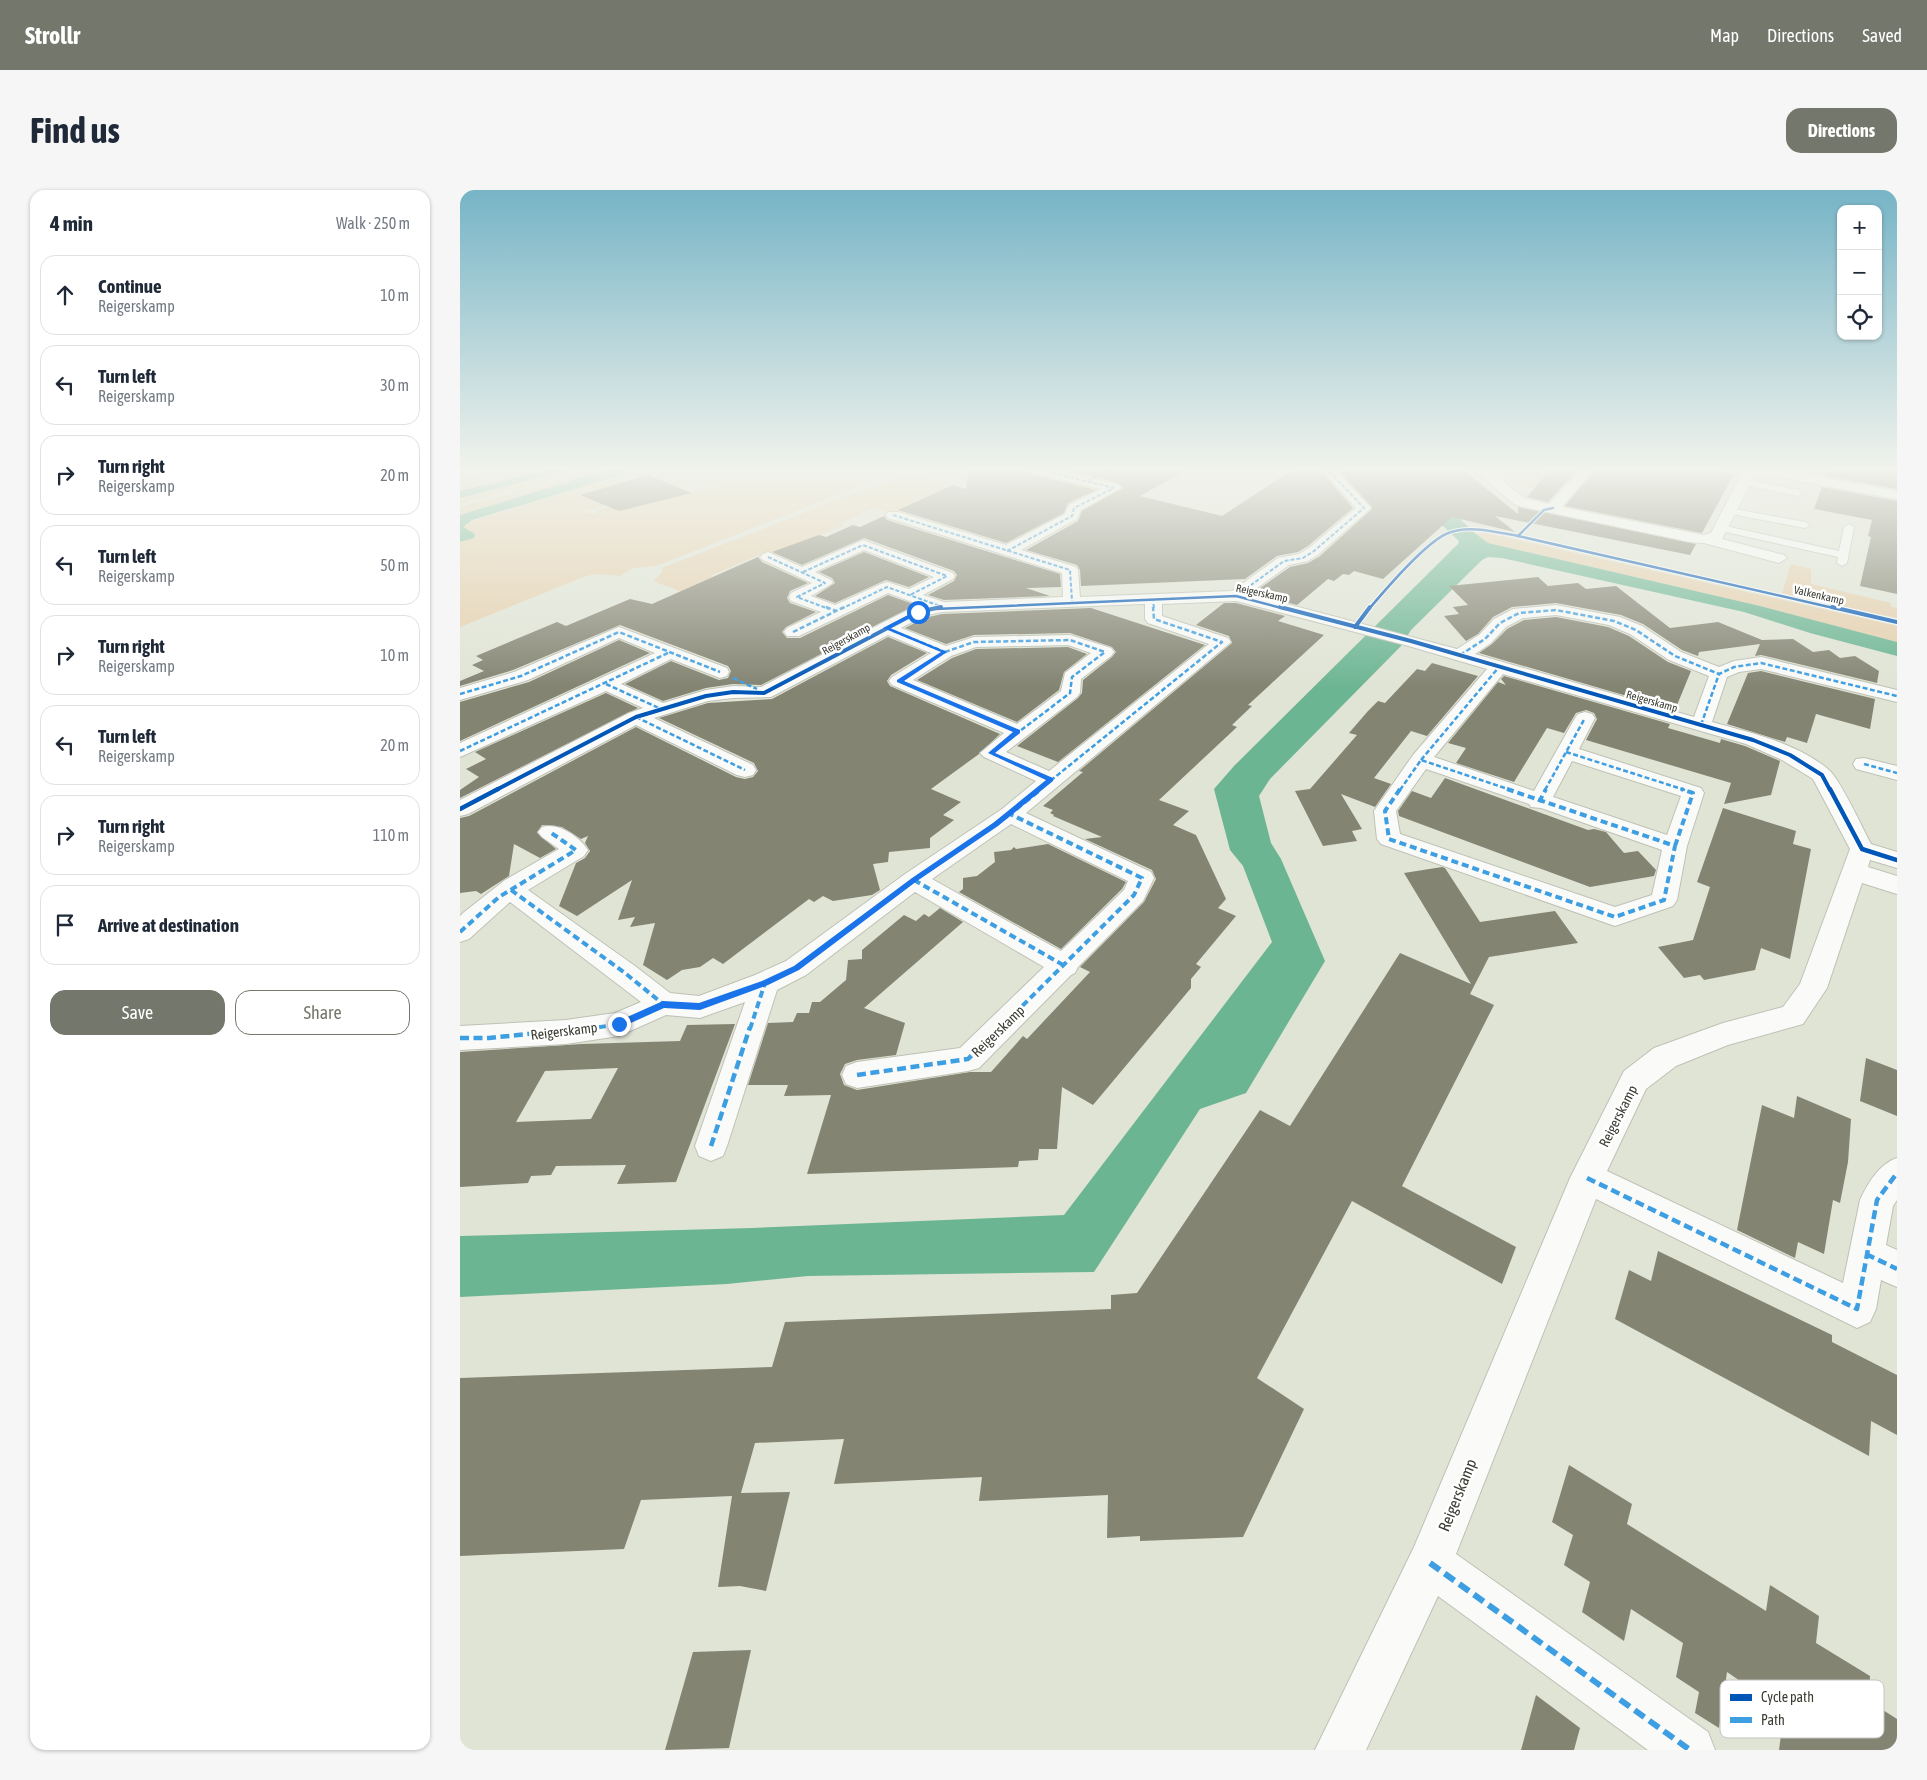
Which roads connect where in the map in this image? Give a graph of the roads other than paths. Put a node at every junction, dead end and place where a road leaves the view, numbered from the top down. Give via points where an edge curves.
1 (978, 542) edge
2 (1024, 542) edge
3 (1325, 542) edge
4 (1715, 542) edge
5 (1775, 542) edge
6 (1846, 542) edge
7 (1007, 551) junction
8 (768, 557) dead end
9 (1778, 558) dead end
10 (803, 572) junction
11 (910, 595) junction
12 (1236, 596) junction
13 (1153, 598) junction
14 (1072, 601) junction
15 (942, 607) junction
16 (836, 611) junction
17 (886, 628) junction
18 (793, 632) dead end
19 (670, 652) junction
20 (945, 652) junction
21 (1460, 655) junction
22 (1498, 668) junction
23 (1719, 674) junction
24 (606, 684) junction
25 (764, 693) junction
26 (460, 694) edge
27 (1897, 696) edge
28 (664, 710) junction
29 (636, 717) junction
30 (1585, 718) dead end
31 (1701, 725) junction
32 (1017, 731) junction
33 (460, 751) edge
34 (1566, 752) junction
35 (1421, 760) junction
36 (1864, 764) dead end
37 (745, 770) dead end
38 (1897, 773) edge
39 (1051, 780) junction
40 (1538, 802) junction
41 (460, 810) edge
42 (1010, 814) junction
43 (550, 832) dead end
44 (1675, 846) junction
45 (1858, 860) junction
46 (1897, 860) edge
47 (914, 880) junction
48 (1897, 885) edge
49 (511, 890) junction
50 (460, 932) edge
51 (1065, 966) junction
52 (765, 983) junction
53 (663, 1004) junction
54 (460, 1038) edge
55 (856, 1074) dead end
56 (711, 1146) dead end
57 (1897, 1173) edge
58 (1587, 1178) junction
59 (1866, 1254) junction
60 (1897, 1269) edge
61 (1430, 1563) junction
62 (1340, 1750) edge
63 (1690, 1750) edge

1 - 7 street
2 - 7 street
3 - 12 street, Reigerskamp via 1303,558 1284,561
4 - 9 street
5 - 6 lane via 1842,559
7 - 14 street via 1070,570
8 - 10 street
10 - 11 street via 863,546 948,576
10 - 16 street via 824,583 797,597
11 - 15 street, Reigerskamp
11 - 16 street, Reigerskamp via 888,587
12 - 13 street, Reigerskamp
12 - 21 street, Reigerskamp
13 - 14 street, Reigerskamp
13 - 39 street, Reigerskamp via 1154,619 1222,642
14 - 15 street, Reigerskamp
15 - 17 street, Reigerskamp via 918,612
16 - 18 street, Reigerskamp
17 - 20 street, Reigerskamp
17 - 25 street, Reigerskamp
19 - 24 street
19 - 25 street
19 - 26 street via 619,632 547,664
20 - 32 street via 899,681
20 - 32 street via 974,642 1070,640 1104,652 1072,677 1070,693
21 - 22 street, Reigerskamp
21 - 23 street via 1485,639 1500,623 1519,613 1556,610 1614,621 1636,630 1675,656
22 - 31 street, Reigerskamp
22 - 35 street
23 - 27 street via 1734,667 1761,663
23 - 31 street
24 - 28 street
24 - 33 street
25 - 28 street, Reigerskamp via 733,692 706,696
28 - 29 street, Reigerskamp
29 - 37 street
29 - 41 street, Reigerskamp
30 - 34 street
31 - 45 street, Reigerskamp via 1790,755 1822,776
32 - 39 street via 991,753
34 - 40 street
34 - 44 street via 1693,793
35 - 40 street
35 - 44 street via 1385,811 1390,838 1615,917 1664,900
36 - 38 street
39 - 42 street, Reigerskamp
40 - 44 street
42 - 47 street, Reigerskamp
42 - 51 street, Reigerskamp via 1142,878 1134,895
43 - 49 street via 576,850
45 - 46 street
45 - 48 street
45 - 58 street, Reigerskamp via 1813,988 1793,1016 1723,1035 1664,1057 1635,1080
47 - 51 street
47 - 52 street, Reigerskamp via 796,968
49 - 50 street
49 - 53 street
51 - 55 street, Reigerskamp via 968,1060
52 - 53 street, Reigerskamp via 700,1007
52 - 56 street
53 - 54 street, Reigerskamp via 619,1024 566,1032
57 - 59 street via 1877,1200
58 - 59 street via 1857,1310
58 - 61 street, Reigerskamp
59 - 60 street
61 - 62 street, Reigerskamp
61 - 63 street

